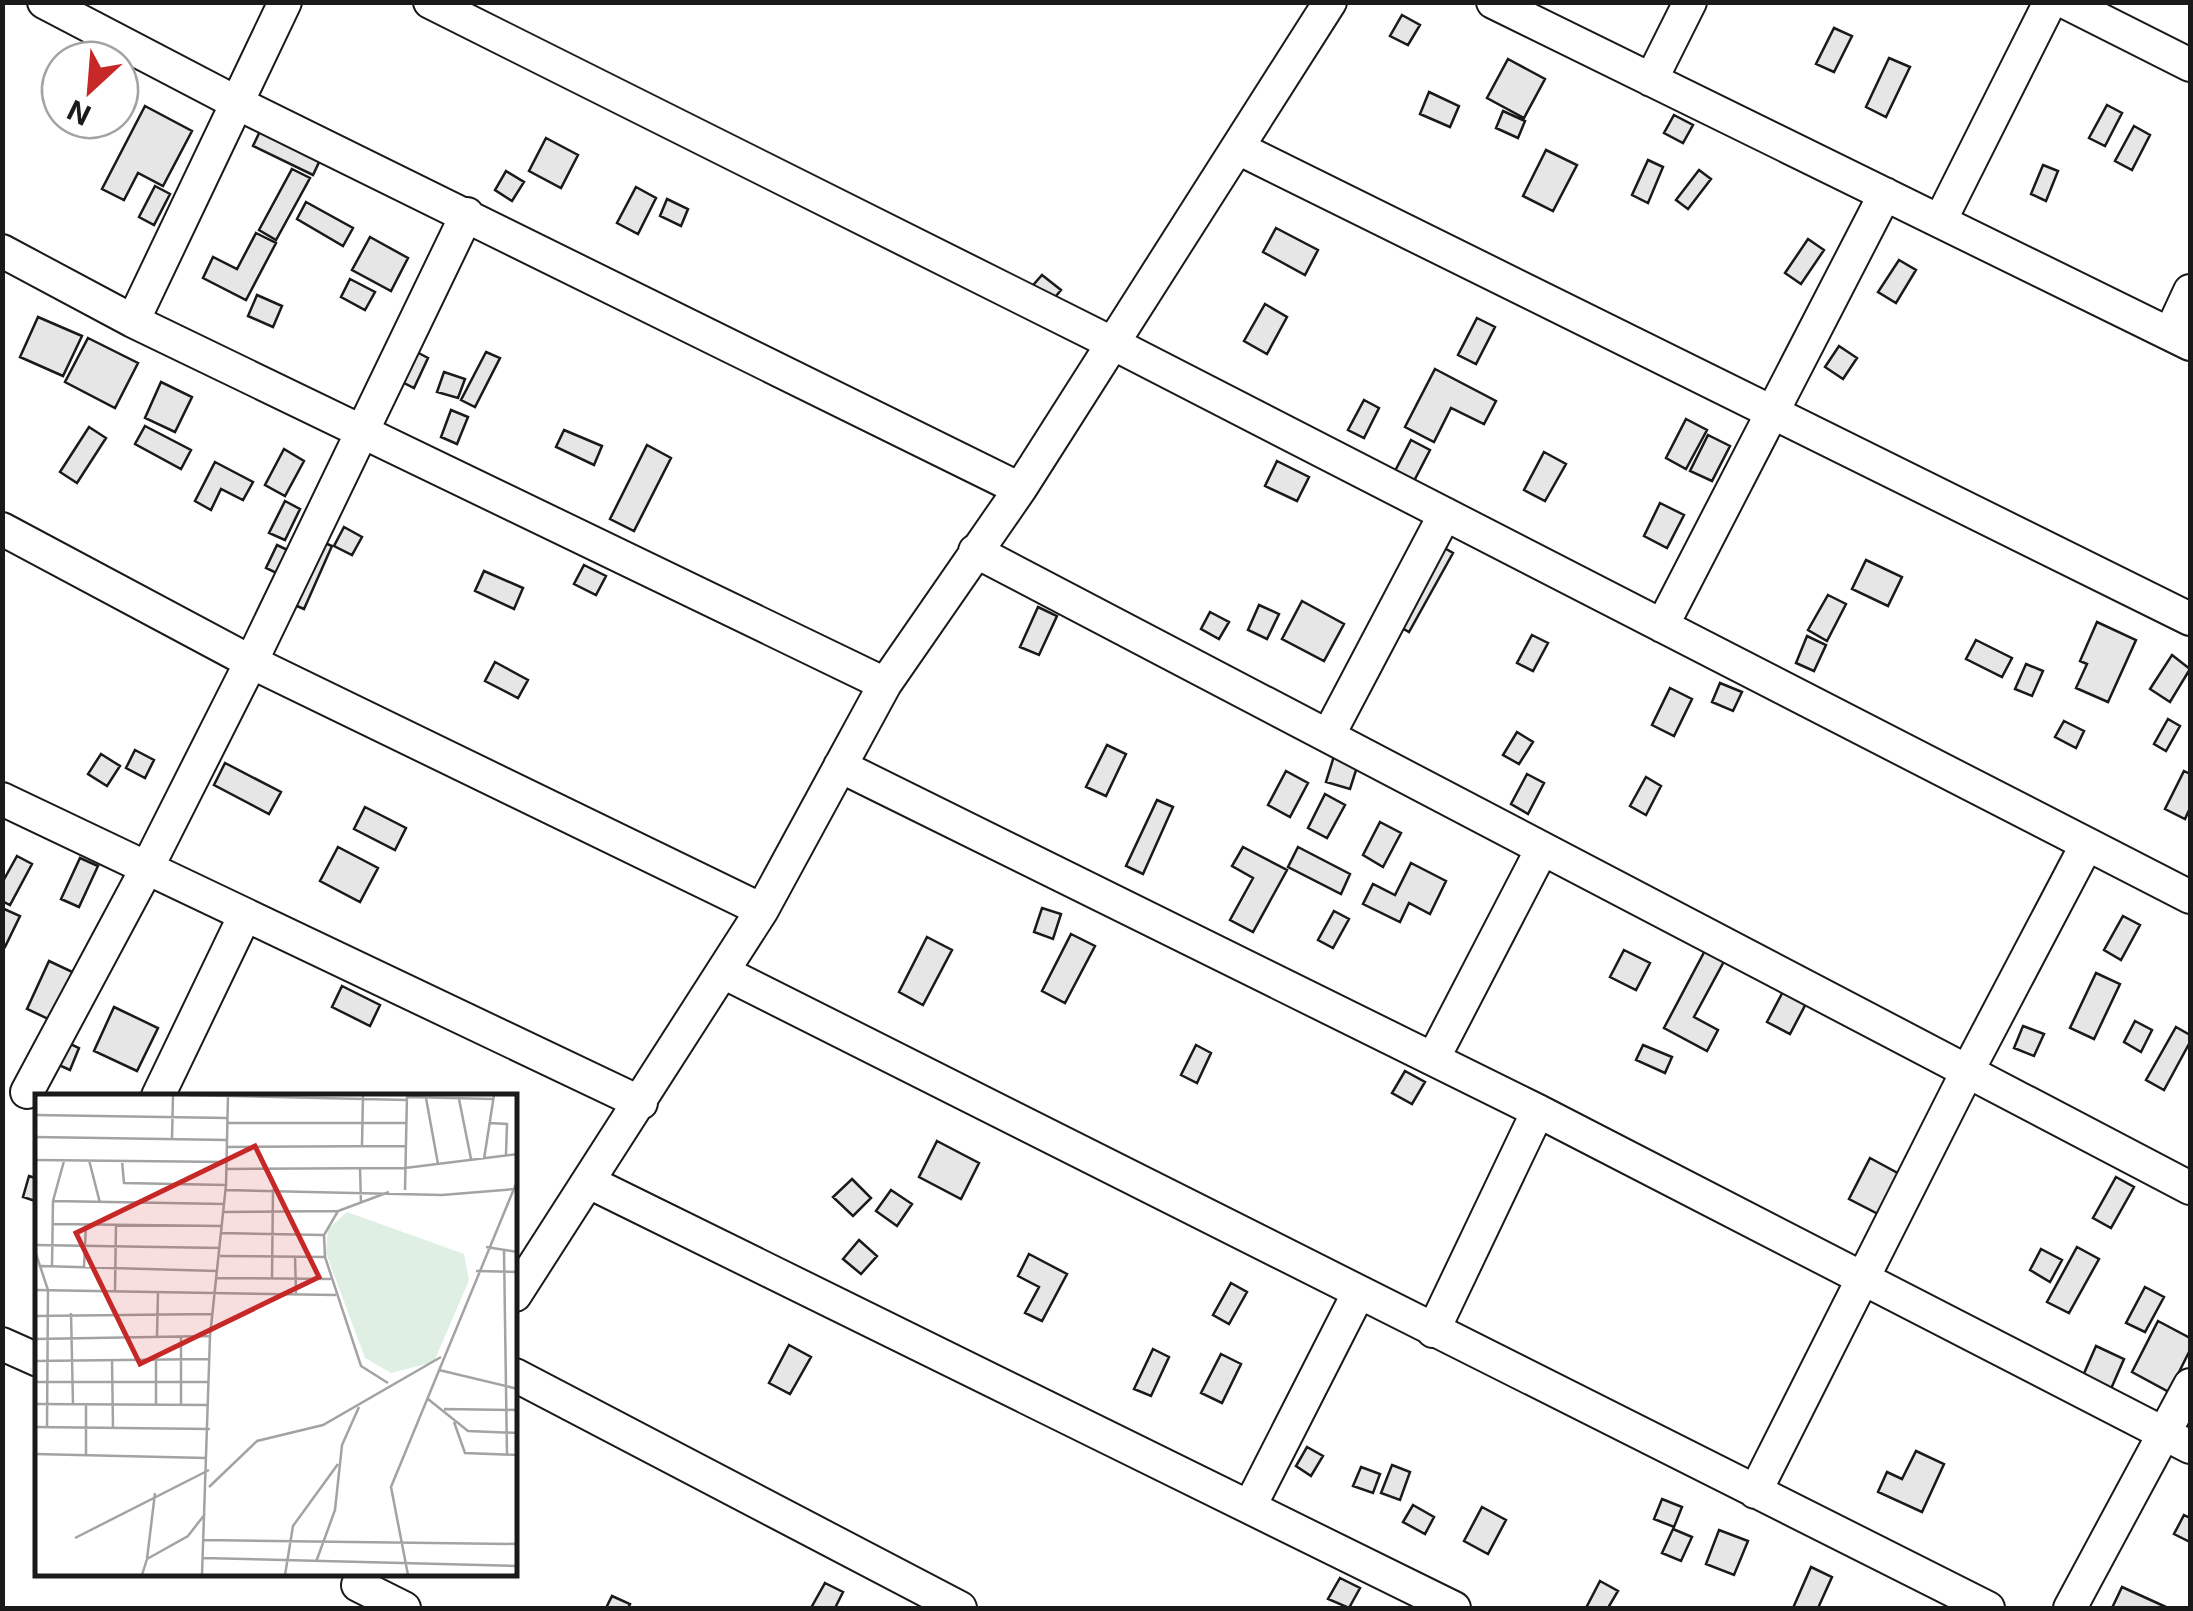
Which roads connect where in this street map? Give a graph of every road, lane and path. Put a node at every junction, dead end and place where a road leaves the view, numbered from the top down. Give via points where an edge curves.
1 (44, 2) edge
2 (285, 2) edge
3 (430, 2) edge
4 (1330, 2) edge
5 (1493, 2) edge
6 (1690, 2) edge
7 (2050, 2) edge
8 (2065, 2) edge
9 (2190, 65) edge
10 (1651, 80) junction
11 (239, 104) junction
12 (1238, 148) junction
13 (1885, 194) junction
14 (467, 214) junction
15 (1940, 221) junction
16 (2, 250) edge
17 (2190, 291) edge
18 (133, 321) junction
19 (2180, 339) edge
20 (1114, 344) junction
21 (1772, 412) junction
22 (360, 430) junction
23 (1020, 489) junction
24 (1445, 514) junction
25 (2, 528) edge
26 (976, 551) junction
27 (2190, 618) edge
28 (1662, 626) junction
29 (250, 662) junction
30 (884, 684) junction
31 (1328, 736) junction
32 (840, 766) junction
33 (2, 800) edge
34 (2086, 844) junction
35 (1542, 848) junction
36 (147, 868) junction
37 (2190, 897) edge
38 (762, 910) junction
39 (244, 915) junction
40 (723, 972) junction
41 (1433, 1059) junction
42 (1967, 1072) junction
43 (22, 1090) edge
44 (159, 1094) edge
45 (641, 1103) junction
46 (1538, 1111) junction
47 (589, 1182) junction
48 (2190, 1188) edge
49 (1863, 1278) junction
50 (518, 1291) edge
51 (1359, 1292) junction
52 (1433, 1331) junction
53 (2, 1344) edge
54 (35, 1359) edge
55 (518, 1377) edge
56 (2190, 1385) edge
57 (2176, 1440) edge
58 (1755, 1492) junction
59 (1250, 1506) junction
60 (356, 1589) edge
61 (1971, 1605) edge
62 (404, 1608) edge
63 (960, 1608) edge
64 (1454, 1608) edge
65 (2070, 1608) edge

1 - 11 street
2 - 11 street
3 - 20 street
4 - 12 street
5 - 10 street
6 - 10 street
7 - 15 street
8 - 9 street
10 - 13 street
11 - 14 street
11 - 18 street
12 - 20 street
12 - 21 street
13 - 15 street
13 - 21 street
14 - 22 street
14 - 23 street
15 - 19 street
16 - 18 street
17 - 19 street
18 - 22 street
20 - 23 street
20 - 24 street
21 - 27 street
21 - 28 street
22 - 29 street
22 - 30 street
23 - 26 street
24 - 28 street
24 - 31 street
25 - 29 street
26 - 30 street
26 - 31 street
28 - 34 street
29 - 36 street
29 - 38 street
30 - 32 street
31 - 35 street
32 - 38 street
32 - 41 street
33 - 36 street
34 - 37 street
34 - 42 street
35 - 41 street
35 - 42 street
36 - 39 street
36 - 43 street
38 - 40 street
39 - 44 street
39 - 45 street
40 - 45 street
40 - 51 street
41 - 46 street
42 - 48 street
42 - 49 street
45 - 47 street
46 - 49 street
46 - 52 street
47 - 50 street
47 - 59 street
49 - 57 street
49 - 58 street
51 - 52 street
51 - 59 street
52 - 58 street
53 - 54 street
55 - 63 street
56 - 57 street
57 - 65 street
58 - 61 street
59 - 64 street
60 - 62 street

